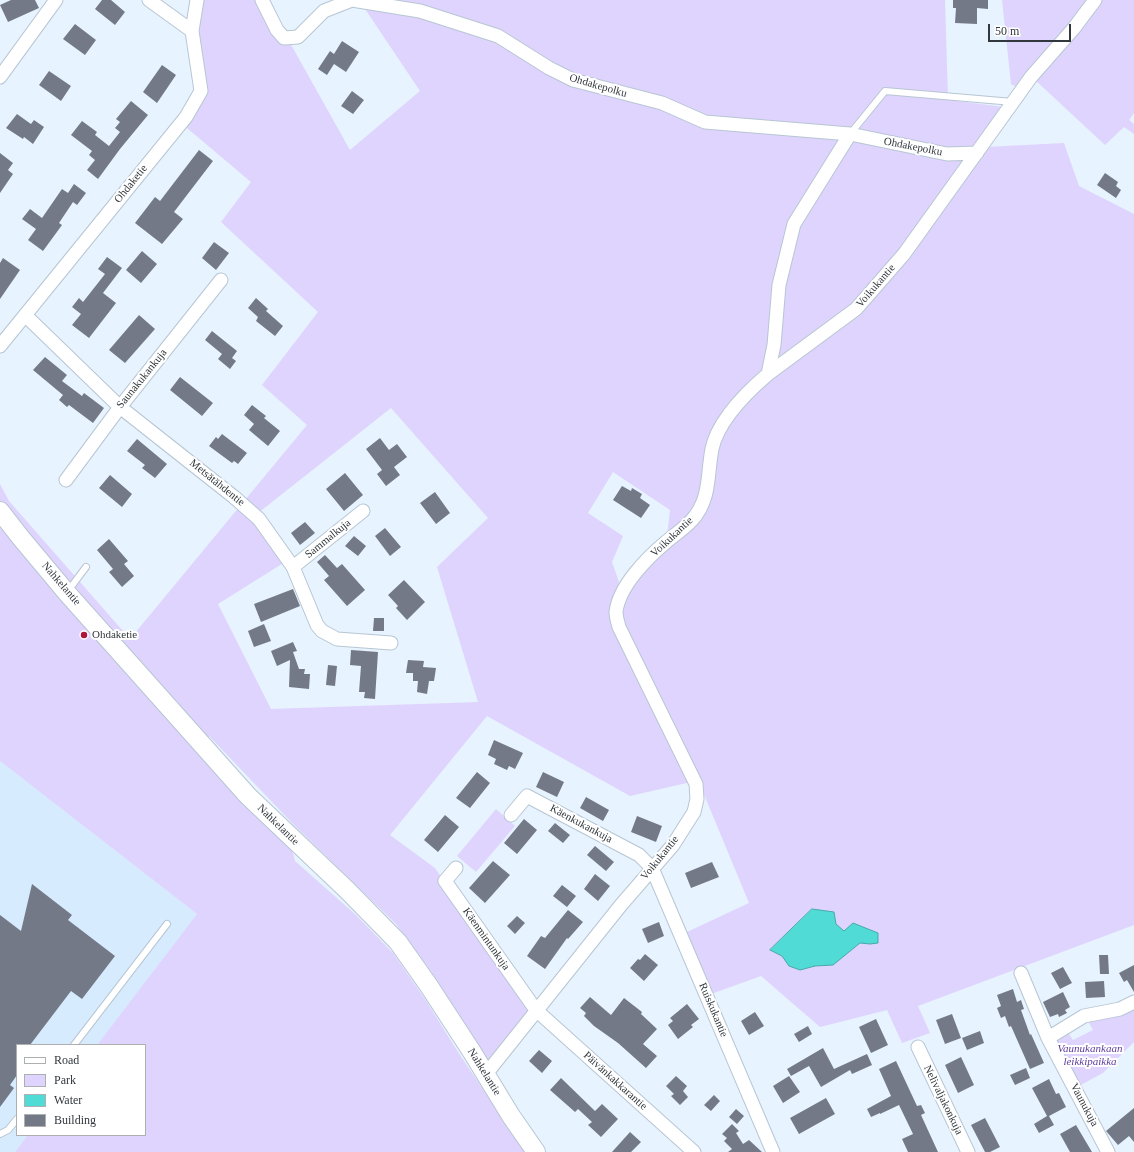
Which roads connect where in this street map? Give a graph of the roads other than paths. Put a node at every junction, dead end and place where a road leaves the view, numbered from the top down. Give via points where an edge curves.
1 (56, 0) edge
2 (149, 0) edge
3 (197, 0) edge
4 (262, 0) edge
5 (1095, 0) edge
6 (192, 32) junction
7 (0, 77) edge
8 (1013, 102) junction
9 (850, 134) junction
10 (978, 153) junction
11 (221, 280) dead end
12 (25, 315) junction
13 (0, 346) edge
14 (768, 374) junction
15 (120, 407) junction
16 (66, 480) dead end
17 (0, 511) edge
18 (363, 511) dead end
19 (86, 567) dead end
20 (293, 567) junction
21 (67, 593) junction
22 (391, 643) dead end
23 (511, 814) dead end
24 (456, 868) dead end
25 (652, 868) junction
26 (167, 924) dead end
27 (1021, 973) dead end
28 (1134, 1002) edge
29 (536, 1010) junction
30 (1048, 1038) junction
31 (75, 1044) edge
32 (918, 1048) dead end
33 (486, 1074) junction
34 (16, 1120) edge
35 (0, 1134) edge
36 (536, 1152) edge
37 (694, 1152) edge
38 (773, 1152) edge
39 (968, 1152) edge
40 (1108, 1152) edge

1 - 7 street
2 - 6 street
3 - 6 street, Ohdaketie
4 - 9 street, Ohdakepolku via 277,30 284,38 298,37 324,11 352,0 420,11 498,36 573,80 662,103 705,122
5 - 8 street, Voikukantie
6 - 12 street, Ohdaketie via 201,91 186,117
8 - 9 lane via 885,91
8 - 10 street, Voikukantie
9 - 10 street, Ohdakepolku via 947,154
9 - 14 street via 794,224 779,285 774,345
10 - 14 street, Voikukantie via 904,254 856,309
11 - 15 street, Saunakukankuja
12 - 13 street, Ohdaketie
12 - 15 street, Metsätähdentie
14 - 25 street, Voikukantie via 731,412 718,431 712,448 704,503 692,520 635,574 622,593 616,613 619,627 696,784 697,799 694,812 673,845
15 - 16 street, Saunakukankuja
15 - 20 street, Metsätähdentie via 259,519
17 - 21 main road, Nahkelantie
18 - 20 street, Sammalkuja
19 - 21 lane
20 - 22 street, Metsätähdentie via 317,625 322,631 337,639
21 - 33 main road, Nahkelantie via 248,796 398,942
23 - 25 street, Käenkukankuja via 527,796 639,855
24 - 29 street, Käenmintunkuja via 445,881
25 - 29 street, Voikukantie
25 - 38 street, Ruiskukantie
26 - 31 lane
27 - 30 street, Vaunukuja
28 - 30 street via 1120,1009 1084,1016
29 - 33 street, Voikukantie
29 - 37 street, Päivänkakkarantie
30 - 40 street, Vaunukuja
32 - 39 street, Nelivaljakonkuja
33 - 36 main road, Nahkelantie
34 - 35 lane via 8,1130

